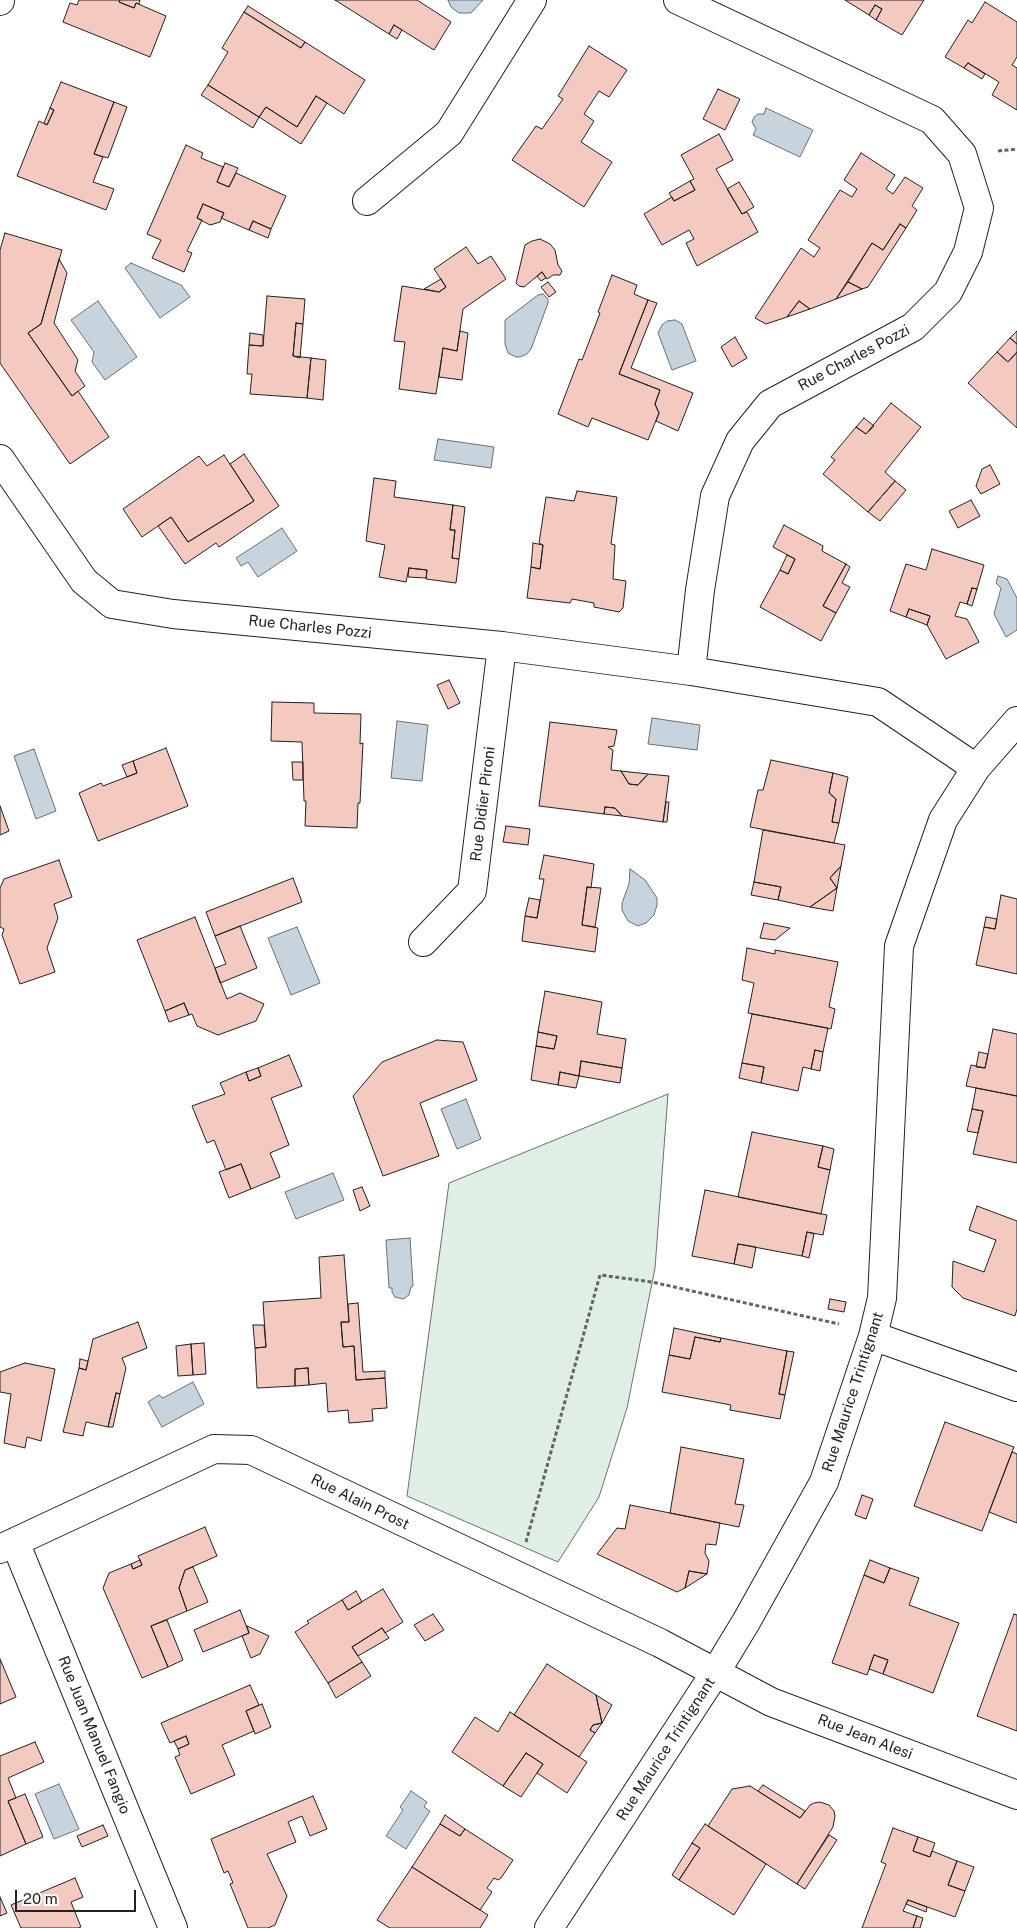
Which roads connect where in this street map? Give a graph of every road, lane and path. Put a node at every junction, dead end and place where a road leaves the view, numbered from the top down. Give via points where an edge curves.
1 (532, 0) edge
2 (678, 0) edge
3 (367, 201) dead end
4 (0, 459) edge
5 (502, 646) junction
6 (690, 671) junction
7 (1017, 721) edge
8 (976, 768) junction
9 (423, 942) dead end
10 (882, 1298) junction
11 (873, 1336) junction
12 (1017, 1387) edge
13 (7, 1546) edge
14 (513, 1575) junction
15 (716, 1673) junction
16 (1017, 1795) edge
17 (173, 1928) edge
18 (549, 1928) edge

1 - 3 street via 449,133
2 - 6 street, Rue Charles Pozzi via 932,120 962,154 979,208 968,252 948,292 913,327 770,404 740,442 715,496
4 - 5 street, Rue Charles Pozzi via 84,581 112,604 173,614
5 - 6 street, Rue Charles Pozzi
5 - 9 street, Rue Didier Pironi via 472,891
6 - 8 street, Rue Charles Pozzi via 878,702
7 - 8 street, Rue Maurice Trintignant
8 - 10 street, Rue Maurice Trintignant via 942,820 899,946
10 - 11 street, Rue Maurice Trintignant
10 - 14 path via 844,1325 652,1282 600,1275 524,1547
11 - 12 street
11 - 15 street, Rue Maurice Trintignant via 824,1482
13 - 14 street, Rue Alain Prost via 214,1449 251,1450
13 - 17 street, Rue Juan Manuel Fangio
14 - 15 street, Rue Alain Prost via 660,1643
15 - 16 street, Rue Jean Alesi via 771,1702
15 - 18 street, Rue Maurice Trintignant

